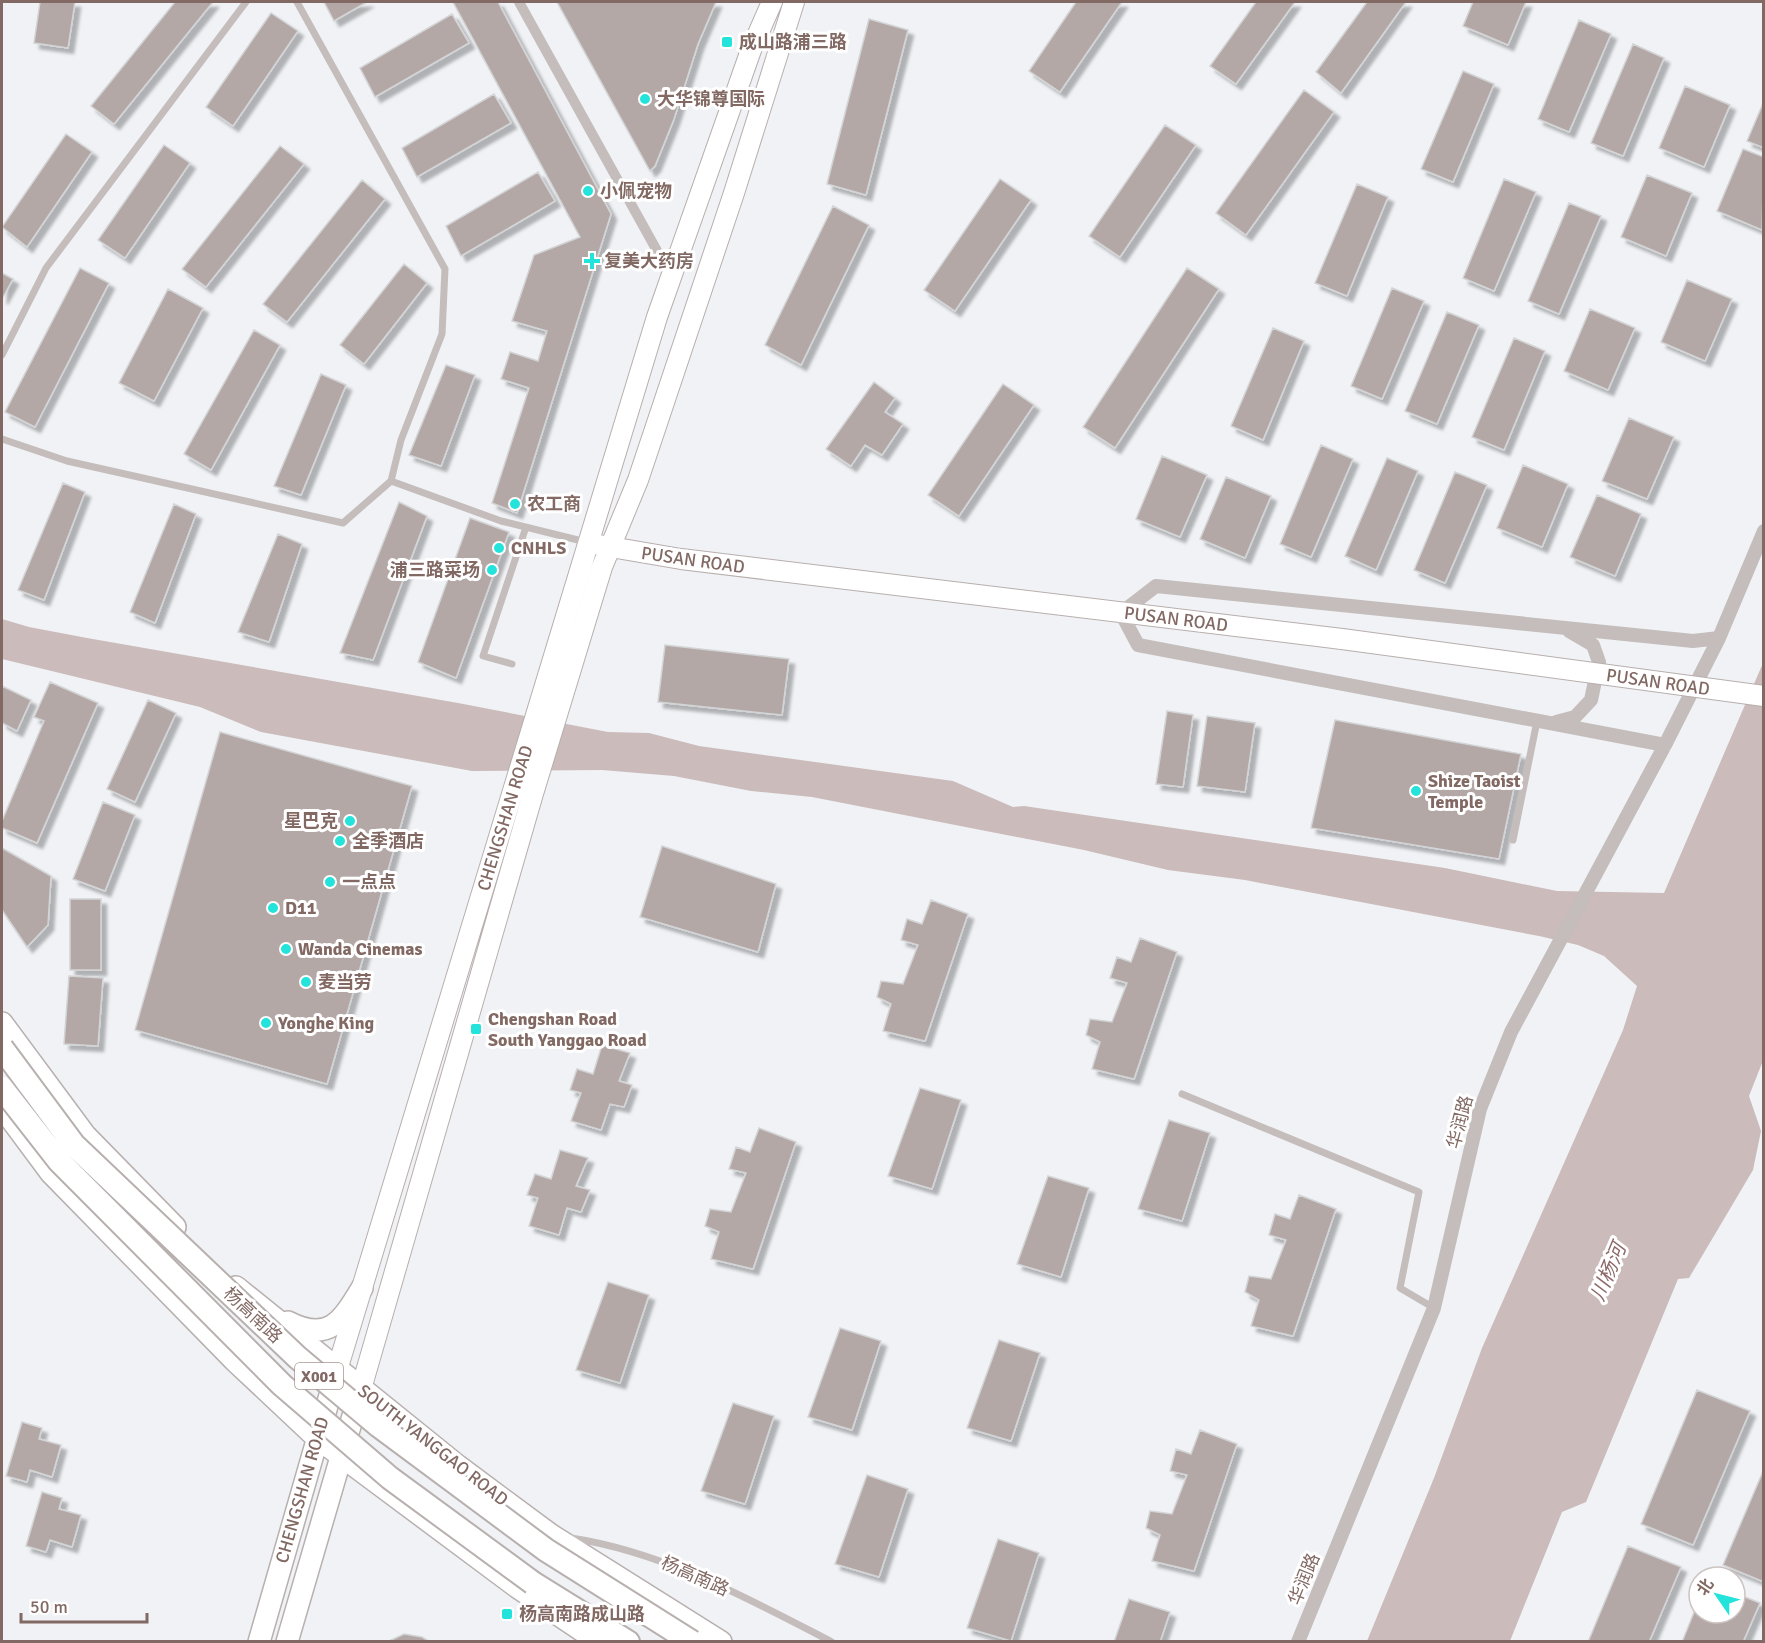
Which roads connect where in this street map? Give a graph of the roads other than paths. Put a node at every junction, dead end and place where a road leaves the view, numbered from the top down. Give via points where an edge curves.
1 (246, 2) edge
2 (297, 2) edge
3 (519, 2) edge
4 (771, 2) edge
5 (794, 2) edge
6 (671, 276) junction
7 (2, 355) edge
8 (2, 439) edge
9 (391, 481) junction
10 (526, 527) junction
11 (1764, 531) edge
12 (588, 543) junction
13 (610, 547) junction
14 (1121, 613) junction
15 (1565, 628) junction
16 (1719, 638) junction
17 (512, 664) dead end
18 (1764, 696) edge
19 (546, 716) junction
20 (1537, 721) junction
21 (1551, 723) junction
22 (1665, 745) junction
23 (523, 796) junction
24 (1513, 840) dead end
25 (2, 1023) edge
26 (2, 1048) edge
27 (2, 1088) edge
28 (1182, 1094) dead end
29 (2, 1107) edge
30 (362, 1288) junction
31 (1434, 1308) junction
32 (269, 1313) junction
33 (337, 1370) junction
34 (361, 1389) junction
35 (317, 1438) junction
36 (340, 1456) junction
37 (551, 1535) junction
38 (259, 1641) edge
39 (286, 1641) edge
40 (599, 1641) edge
41 (628, 1641) edge
42 (692, 1641) edge
43 (721, 1641) edge
44 (832, 1641) edge
45 (1298, 1641) edge

1 - 7 lane via 46,268
2 - 9 lane via 445,269 442,334 401,440
3 - 6 street
4 - 6 main road, CHENGSHAN ROAD
5 - 13 main road, CHENGSHAN ROAD via 638,480
6 - 12 main road, CHENGSHAN ROAD
8 - 9 lane via 67,461 343,523
9 - 10 lane
10 - 12 lane
10 - 17 lane via 483,656
11 - 16 street, 华润路
12 - 13 main road, PUSAN ROAD
12 - 19 main road, CHENGSHAN ROAD
13 - 14 main road, PUSAN ROAD
13 - 19 main road, CHENGSHAN ROAD
14 - 15 street via 1156,586
14 - 18 main road, PUSAN ROAD, bridge
14 - 20 street via 1137,645
15 - 16 street via 1693,641
15 - 21 street via 1593,645 1599,662 1591,700 1575,717
16 - 22 street, 华润路
19 - 23 main road, CHENGSHAN ROAD
20 - 21 street
20 - 24 lane
21 - 22 street
22 - 31 street, 华润路 via 1511,1032 1480,1109
23 - 30 main road, CHENGSHAN ROAD
23 - 34 main road, CHENGSHAN ROAD
25 - 32 main road, SOUTH YANGGAO ROAD via 85,1135 237,1288
26 - 42 highway, 杨高南路 / X001, bridge via 74,1145 297,1357 379,1426 546,1550
27 - 41 highway, 杨高南路 / X001, bridge via 59,1161 282,1385 400,1485 533,1583
28 - 31 lane via 1419,1192 1400,1288
29 - 35 main road, X001 via 51,1173 235,1361
30 - 32 main road via 348,1311 328,1329 312,1332
30 - 33 main road, CHENGSHAN ROAD
31 - 45 street, 华润路
32 - 33 main road, SOUTH YANGGAO ROAD
33 - 34 main road, SOUTH YANGGAO ROAD
33 - 35 main road, CHENGSHAN ROAD
34 - 36 main road, CHENGSHAN ROAD
34 - 37 main road, SOUTH YANGGAO ROAD / X001
35 - 36 main road
35 - 38 main road, CHENGSHAN ROAD
36 - 39 main road, CHENGSHAN ROAD
36 - 40 main road via 516,1587
37 - 43 main road, SOUTH YANGGAO ROAD / X001
37 - 44 lane, 杨高南路 via 612,1545 682,1569

